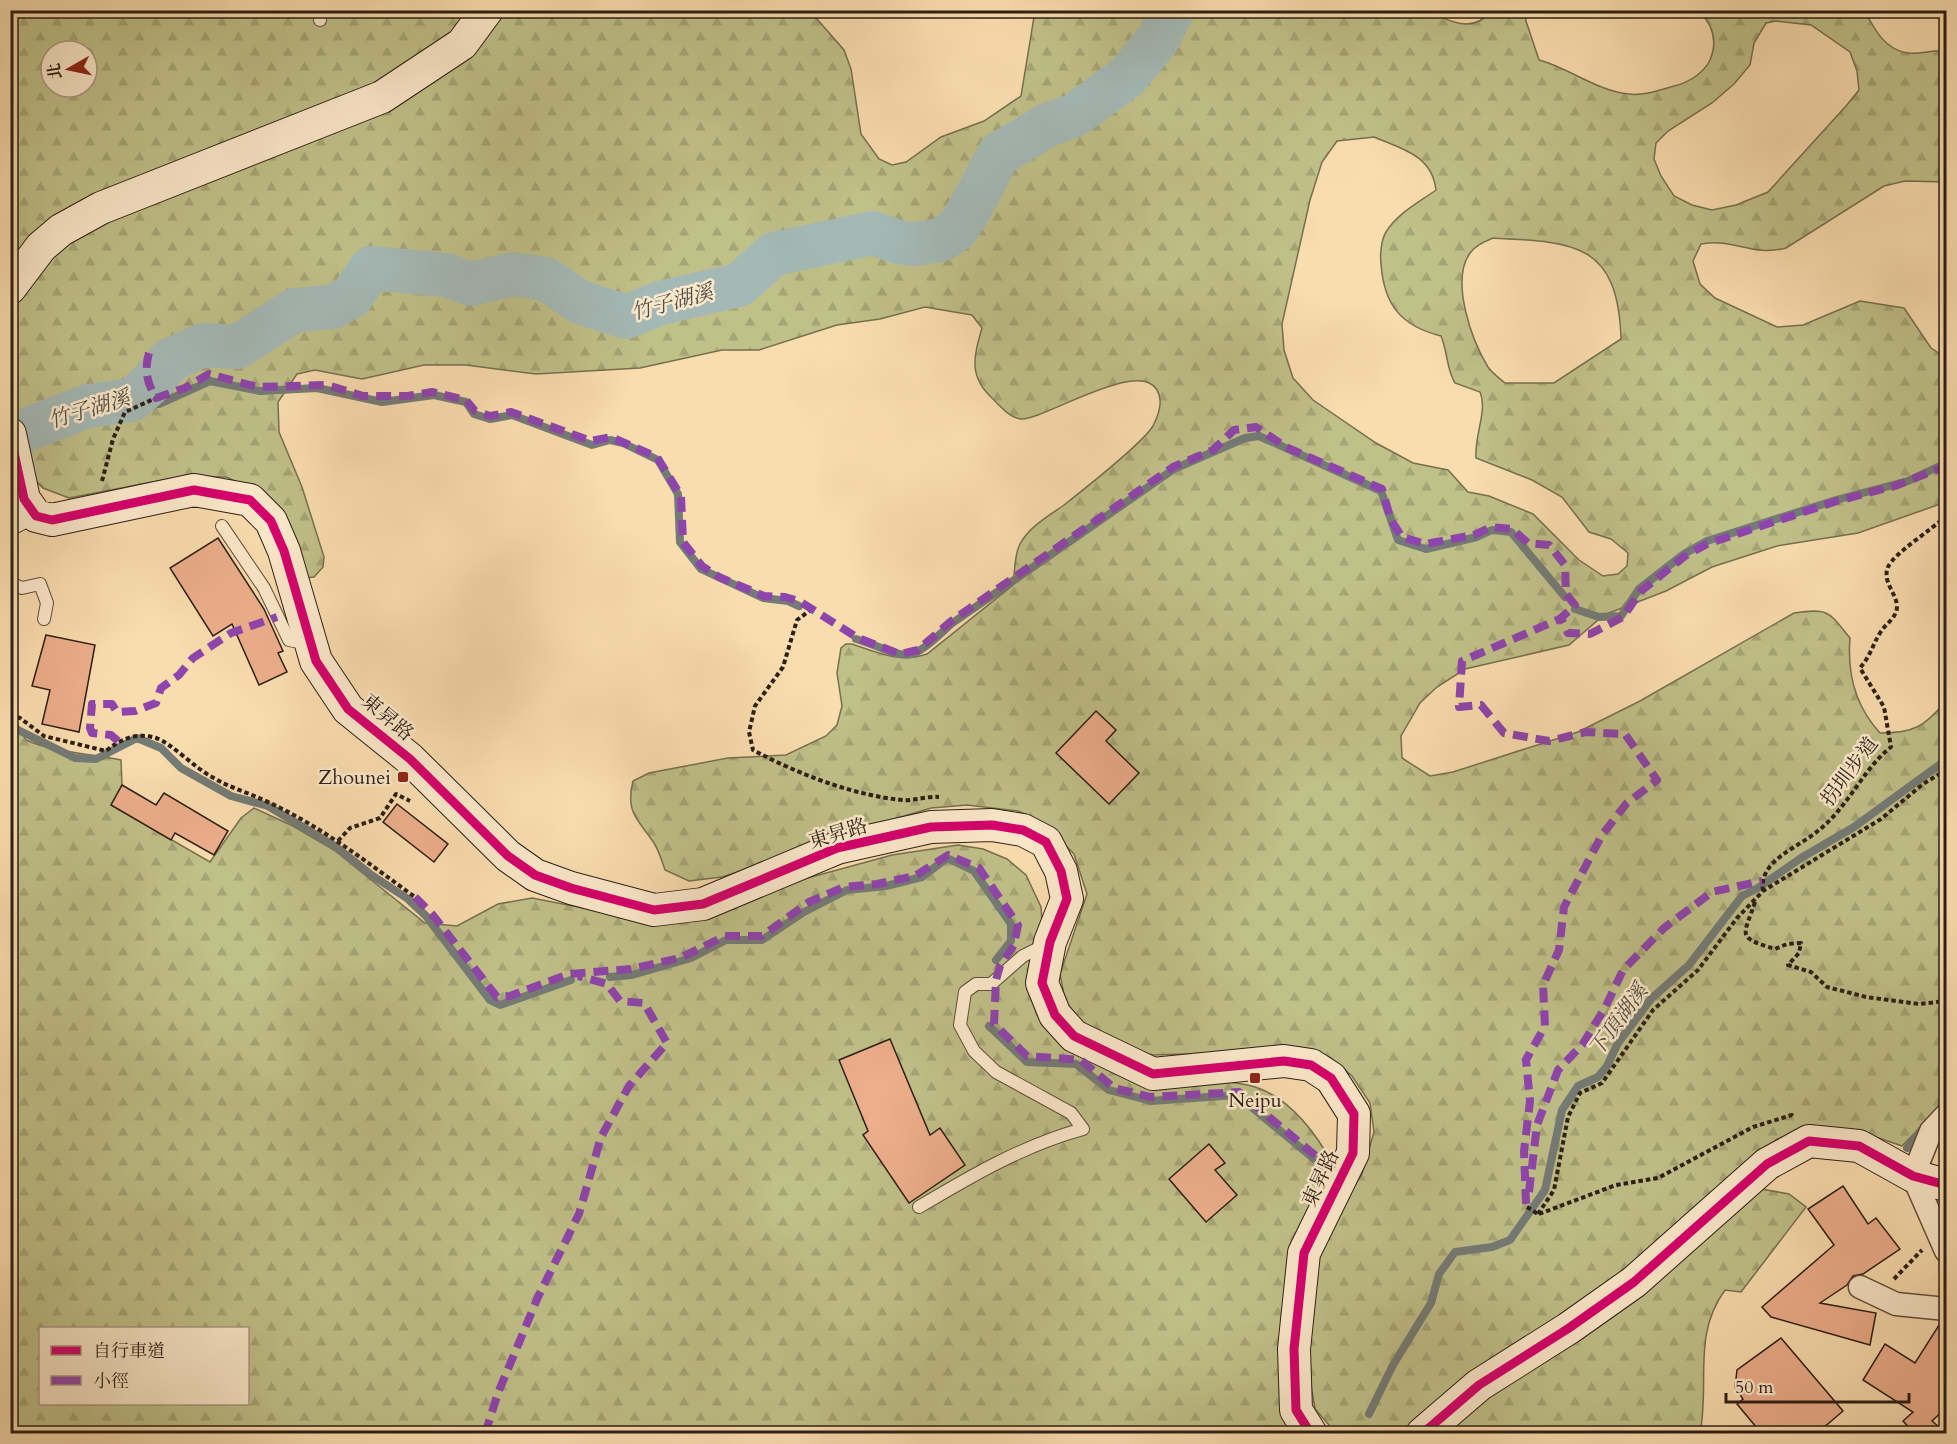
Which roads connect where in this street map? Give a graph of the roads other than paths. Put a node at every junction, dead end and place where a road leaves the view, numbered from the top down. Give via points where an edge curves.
1 (487, 10) edge
2 (10, 288) edge
3 (10, 434) edge
4 (23, 523) edge
5 (222, 526) dead end
6 (10, 583) edge
7 (44, 619) dead end
8 (310, 644) junction
9 (1050, 942) junction
10 (1947, 1115) edge
11 (1913, 1176) junction
12 (1947, 1185) edge
13 (919, 1207) dead end
14 (1943, 1244) edge
15 (1869, 1292) road end
16 (1947, 1309) edge
17 (1311, 1434) edge
18 (1422, 1434) edge

1 - 2 street via 462,44 382,97 101,207 61,230 41,247
3 - 4 street, 東昇路 via 24,499
4 - 8 street, 東昇路 via 194,490 250,500 271,521 284,551
5 - 8 lane via 264,588 289,640
6 - 7 lane via 22,588 40,584 47,603
8 - 9 street, 東昇路 via 316,661 348,709 410,759 508,856 535,875 654,910 664,909 703,904 837,848 931,827 992,825 1023,830 1046,842 1061,871 1067,899
9 - 13 lane via 1023,956 991,984 976,984 965,992 960,1025 974,1051 996,1072 1071,1113 1083,1129 1014,1155
9 - 17 street, 東昇路 via 1042,983 1055,1015 1074,1036 1152,1074 1284,1061 1311,1065 1331,1078 1354,1114 1353,1153 1304,1253 1294,1349 1296,1410
10 - 11 street via 1931,1131
11 - 12 street
11 - 14 street
11 - 18 street via 1859,1146 1809,1141 1767,1164 1634,1282 1479,1385
15 - 16 street via 1896,1304

